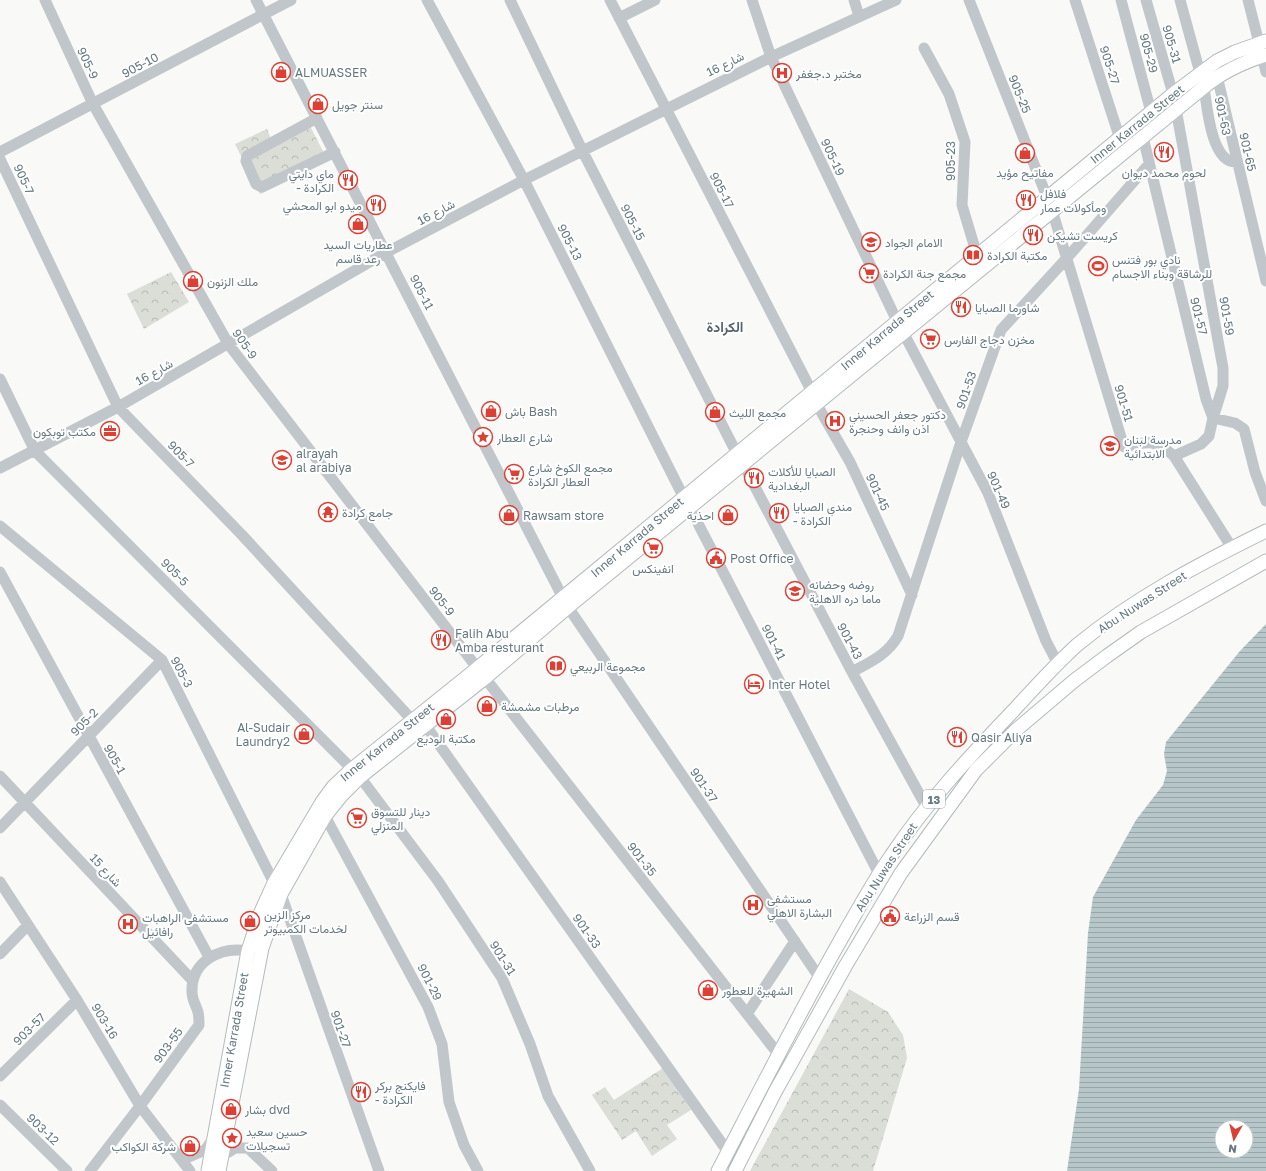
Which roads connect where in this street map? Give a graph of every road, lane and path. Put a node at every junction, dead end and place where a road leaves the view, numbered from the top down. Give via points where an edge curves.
1 (44, 0) edge
2 (256, 0) edge
3 (291, 0) edge
4 (427, 0) edge
5 (510, 0) edge
6 (610, 0) edge
7 (655, 0) edge
8 (752, 0) edge
9 (854, 0) edge
10 (896, 0) edge
11 (969, 0) edge
12 (1075, 0) edge
13 (1121, 0) edge
14 (1146, 0) edge
15 (1180, 0) edge
16 (1248, 0) edge
17 (263, 15) junction
18 (858, 16) junction
19 (619, 18) junction
20 (924, 48) dead end
21 (1263, 49) edge
22 (771, 57) junction
23 (1266, 72) edge
24 (1200, 74) junction
25 (1217, 76) junction
26 (1204, 87) junction
27 (1173, 94) junction
28 (93, 104) junction
29 (664, 108) junction
30 (1176, 109) junction
31 (1151, 112) junction
32 (317, 118) junction
33 (1143, 137) junction
34 (1120, 138) junction
35 (582, 150) junction
36 (0, 152) edge
37 (335, 152) junction
38 (0, 159) edge
39 (1238, 162) junction
40 (1149, 164) junction
41 (524, 180) junction
42 (1047, 197) junction
43 (1052, 210) junction
44 (387, 252) junction
45 (977, 255) junction
46 (1066, 259) junction
47 (1266, 281) edge
48 (900, 327) junction
49 (229, 345) junction
50 (0, 379) edge
51 (814, 398) junction
52 (118, 407) junction
53 (1213, 418) junction
54 (961, 442) junction
55 (35, 451) junction
56 (1174, 456) junction
57 (740, 459) junction
58 (0, 468) edge
59 (1266, 501) edge
60 (687, 503) junction
61 (0, 526) edge
62 (1266, 531) edge
63 (1232, 548) junction
64 (1266, 560) edge
65 (0, 572) edge
66 (912, 595) junction
67 (566, 602) junction
68 (162, 660) junction
69 (1058, 664) junction
70 (852, 672) junction
71 (481, 673) junction
72 (413, 721) junction
73 (426, 726) junction
74 (88, 737) junction
75 (356, 773) junction
76 (0, 776) edge
77 (944, 788) junction
78 (956, 796) junction
79 (24, 802) junction
80 (927, 808) junction
81 (325, 816) junction
82 (0, 828) edge
83 (879, 874) junction
84 (0, 882) edge
85 (278, 889) junction
86 (28, 925) junction
87 (795, 941) junction
88 (248, 951) junction
89 (0, 954) edge
90 (209, 957) junction
91 (819, 978) junction
92 (193, 981) junction
93 (77, 1000) junction
94 (747, 1014) junction
95 (779, 1055) junction
96 (0, 1076) edge
97 (0, 1105) edge
98 (140, 1106) junction
99 (214, 1138) junction
100 (728, 1152) junction
101 (222, 1156) junction
102 (182, 1160) junction
103 (67, 1171) edge
104 (90, 1171) edge
105 (190, 1171) edge
106 (208, 1171) edge
107 (219, 1171) edge
108 (272, 1171) edge
109 (379, 1171) edge
110 (478, 1171) edge
111 (590, 1171) edge
112 (718, 1171) edge
113 (735, 1171) edge

1 - 28 street, 905-9
2 - 17 street, 905-11
3 - 17 street, 905-10
4 - 41 street, 905-13
5 - 35 street, 905-15
6 - 19 street, 905-17
7 - 19 street
8 - 22 street, 905-19
9 - 18 street
10 - 18 street, شارع 16
11 - 42 street, 905-25
12 - 34 street, 905-27
13 - 31 street, 905-29
14 - 27 street, 905-31
15 - 24 street, 905-31
16 - 21 street
17 - 28 street, 905-10
17 - 32 street, 905-11
18 - 22 street, شارع 16
19 - 29 street, 905-17
20 - 45 street, 905-23 via 949,94 965,142 962,205
21 - 23 street
21 - 24 main road, Inner Karrada Street via 1234,52
21 - 25 main road, Inner Karrada Street
22 - 29 street, شارع 16
22 - 48 street, 905-19
24 - 27 main road, Inner Karrada Street
25 - 26 main road, Inner Karrada Street
25 - 39 street, 901-65
26 - 30 main road, Inner Karrada Street
26 - 39 street, 901-63 via 1215,142 1225,158 1231,162
27 - 31 main road, Inner Karrada Street
28 - 36 street, 905-10
28 - 49 street, 905-9
29 - 35 street, شارع 16
29 - 51 street, 905-17
30 - 33 main road, Inner Karrada Street
30 - 53 street, 901-59 via 1224,368
31 - 34 main road, Inner Karrada Street
32 - 37 street, 905-11
32 - 37 street via 248,156 246,161 256,184 262,187
33 - 40 street, 901-57
33 - 43 main road, Inner Karrada Street
34 - 42 main road, Inner Karrada Street
35 - 41 street, شارع 16
35 - 57 street, 905-15
37 - 44 street, 905-11
38 - 52 street, 905-7
39 - 47 street, 901-65
40 - 46 street, 901-53
40 - 53 street, 901-57 via 1206,399
41 - 44 street, شارع 16
41 - 60 street, 905-13
42 - 45 main road, Inner Karrada Street
43 - 46 street, 901-51
43 - 48 main road, Inner Karrada Street via 981,270
44 - 49 street, شارع 16
44 - 67 street, 905-11
45 - 48 main road, Inner Karrada Street
46 - 54 street, 901-53 via 1000,330
46 - 56 street, 901-51 via 1124,447 1152,442 1163,446
48 - 51 main road, Inner Karrada Street
48 - 54 street, 901-49
49 - 52 street, شارع 16
49 - 71 street, 905-9
50 - 55 street, 905-5
51 - 57 main road, Inner Karrada Street
51 - 66 street, 901-45 via 850,462
52 - 55 street, شارع 16
52 - 72 street, 905-7 via 242,535
53 - 56 street via 1209,436 1201,444
53 - 59 street via 1244,428 1255,472
54 - 66 street, 901-53
54 - 69 street, 901-49 via 988,493 1046,642
55 - 58 street, شارع 16
55 - 75 street, 905-5
56 - 63 street, 901-51
57 - 60 main road, Inner Karrada Street
57 - 70 street, 901-43
60 - 67 main road, Inner Karrada Street
60 - 83 street, 901-41
61 - 68 street, 905-3
62 - 63 main road, Abu Nuwas Street / 13
63 - 69 main road, Abu Nuwas Street / 13 via 1193,568 1126,609 1076,646
64 - 78 main road, Abu Nuwas Street / 13 via 1141,632 1080,676 993,751
65 - 74 street, 905-1
66 - 70 street, 901-53 via 892,647 883,655
67 - 71 main road, Inner Karrada Street
67 - 87 street, 901-37
68 - 74 street, 905-2
68 - 85 street, 905-3
69 - 77 main road, Abu Nuwas Street / 13 via 969,757
70 - 80 street, 901-43
71 - 72 main road, Inner Karrada Street
71 - 73 main road, Inner Karrada Street
71 - 94 street, 901-35
72 - 75 main road, Inner Karrada Street
73 - 75 main road, Inner Karrada Street
73 - 100 street, 901-33
74 - 79 street, 905-2
74 - 90 street, 905-1
75 - 81 main road, Inner Karrada Street
75 - 85 main road, Inner Karrada Street via 333,787 322,802
75 - 111 street, 901-31 via 438,881 502,978 530,1044 548,1096
76 - 79 street, شارع 15
77 - 78 main road
77 - 80 main road, Abu Nuwas Street / 13
78 - 113 main road, Abu Nuwas Street / 13 via 901,873 846,965 775,1092
79 - 82 street, 905-2
79 - 92 street, شارع 15
80 - 83 main road, Abu Nuwas Street / 13
81 - 85 main road, Inner Karrada Street
81 - 110 street, 901-29 via 428,1007 442,1044 449,1102 464,1145
83 - 91 main road, Abu Nuwas Street / 13
84 - 86 street, 903-16
85 - 88 main road, Inner Karrada Street via 260,914
85 - 101 main road, Inner Karrada Street via 262,948
85 - 109 street, 901-27
86 - 89 street
86 - 93 street, 903-16
87 - 91 street, 901-37
87 - 94 street
88 - 90 street via 231,949
88 - 99 main road, Inner Karrada Street
90 - 92 street via 199,968
91 - 95 main road, Abu Nuwas Street / 13
92 - 98 street, 903-55 via 192,992 199,1025
93 - 96 street, 903-57
93 - 98 street, 903-16
94 - 95 street, 901-35
95 - 100 main road, Abu Nuwas Street / 13
97 - 103 street, 903-12
98 - 102 street, 903-16
98 - 104 street, 903-55
99 - 102 street via 205,1150
99 - 106 main road, Inner Karrada Street
100 - 112 main road, Abu Nuwas Street / 13
101 - 107 main road, Inner Karrada Street
101 - 108 street via 235,1148 248,1148
102 - 105 street, 903-16

